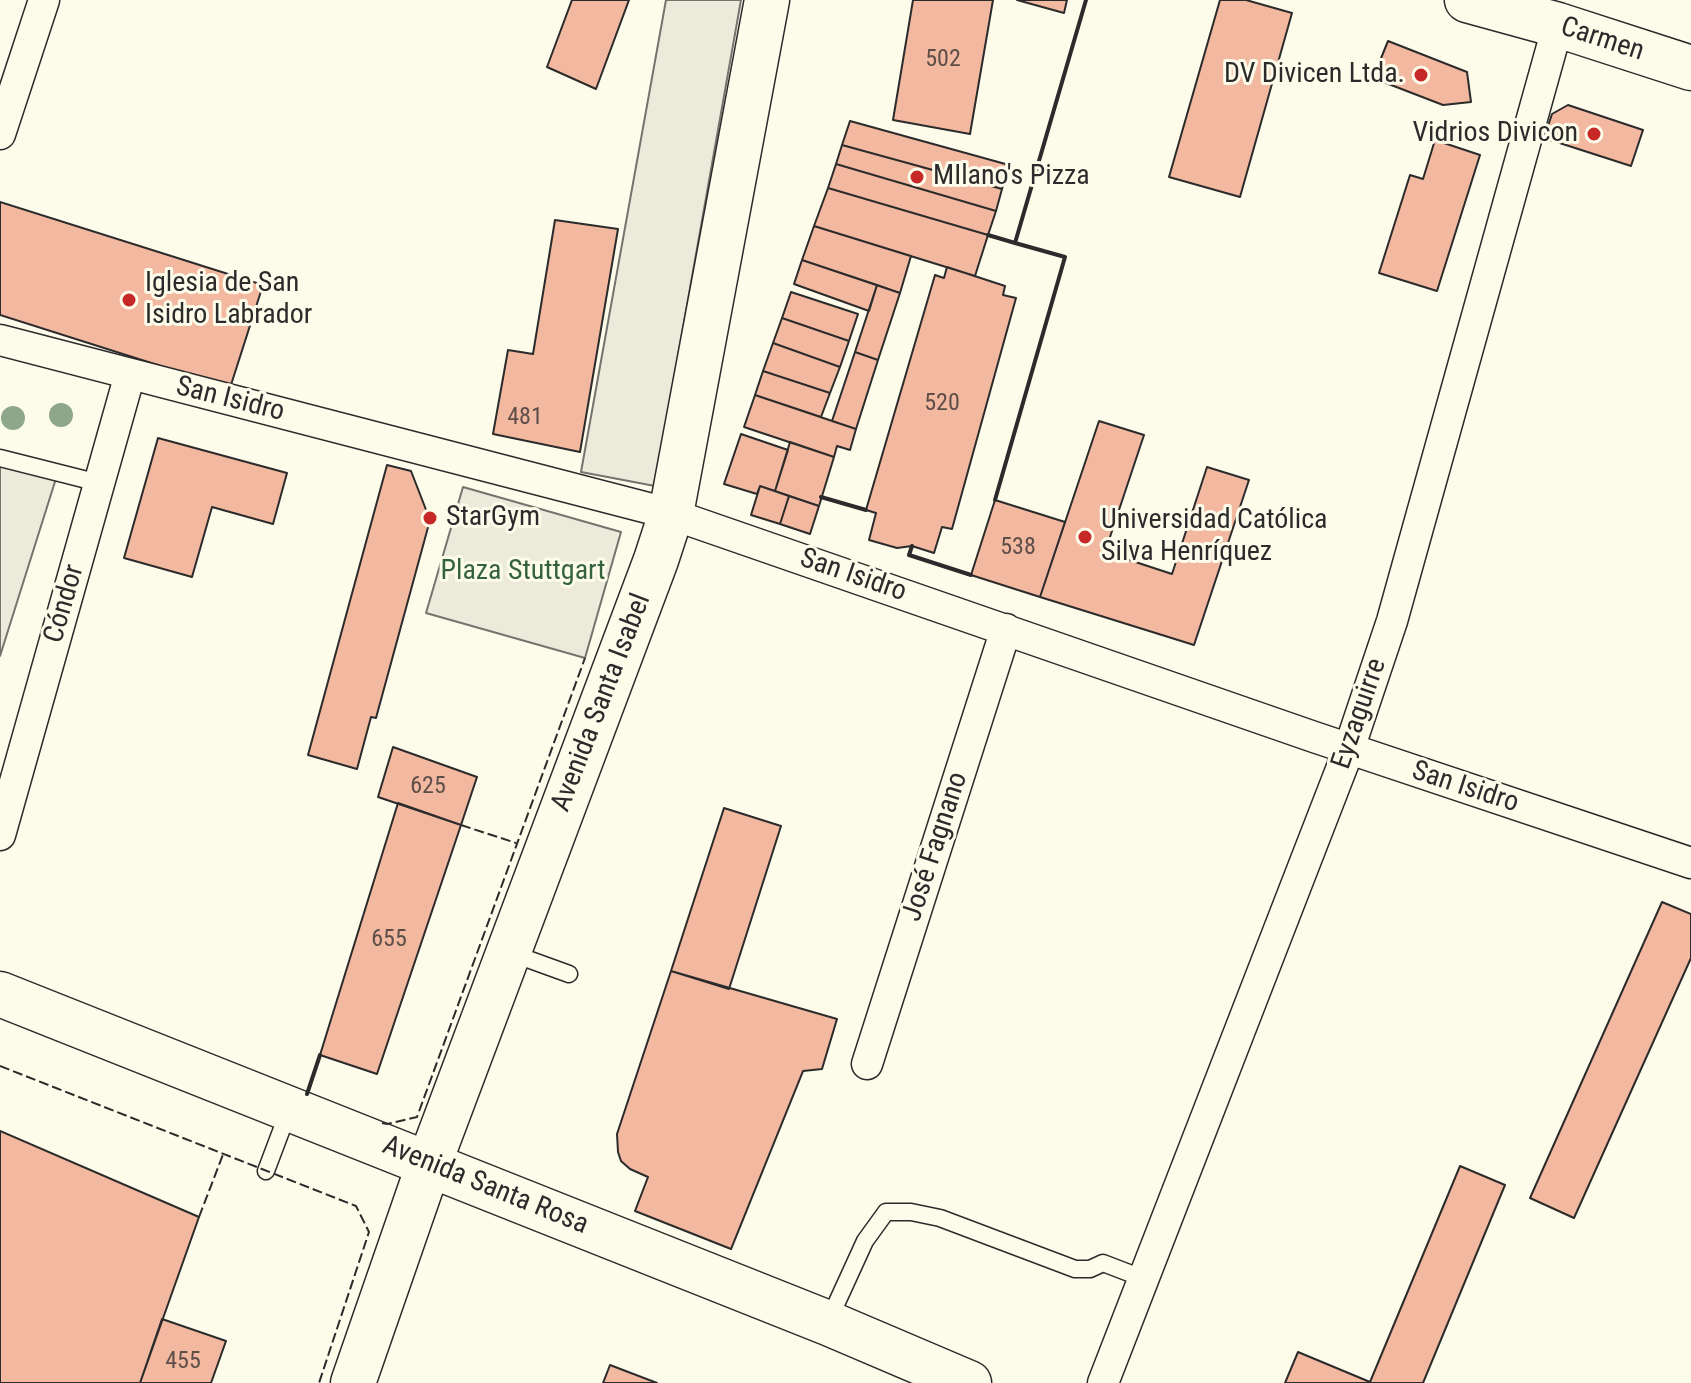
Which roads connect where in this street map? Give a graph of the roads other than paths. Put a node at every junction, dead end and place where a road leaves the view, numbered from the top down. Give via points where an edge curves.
1 (44, 0) edge
2 (767, 0) edge
3 (1467, 0) edge
4 (1558, 25) junction
5 (1691, 68) edge
6 (0, 134) edge
7 (0, 340) edge
8 (130, 374) junction
9 (0, 458) edge
10 (99, 483) junction
11 (671, 514) junction
12 (1006, 629) junction
13 (1349, 749) junction
14 (0, 835) edge
15 (1691, 863) edge
16 (508, 952) junction
17 (569, 974) dead end
18 (0, 994) edge
19 (867, 1064) dead end
20 (289, 1109) junction
21 (429, 1164) junction
22 (266, 1171) dead end
23 (1142, 1278) junction
24 (828, 1323) junction
25 (353, 1383) edge
26 (969, 1383) edge
27 (1103, 1383) edge

1 - 6 street
2 - 11 main road, Avenida Santa Isabel
3 - 4 main road, Carmen
4 - 5 main road, Carmen
4 - 13 street, Eyzaguirre via 1392,621
7 - 8 street, San Isidro
8 - 10 street, Cóndor
8 - 11 street, San Isidro
9 - 10 lane
10 - 14 street, Cóndor
11 - 12 street, San Isidro
11 - 16 main road, Avenida Santa Isabel
12 - 13 street, San Isidro
12 - 19 street, José Fagnano
13 - 15 street, San Isidro
13 - 23 street, Eyzaguirre
16 - 17 lane
16 - 21 main road, Avenida Santa Isabel
18 - 20 main road, Avenida Santa Rosa
20 - 21 main road, Avenida Santa Rosa
20 - 22 lane
21 - 24 main road, Avenida Santa Rosa
21 - 25 main road, Avenida Santa Isabel
23 - 24 lane via 1103,1263 1075,1269 940,1218 886,1212 865,1241
23 - 27 street, Eyzaguirre
24 - 26 main road, Avenida Santa Rosa

